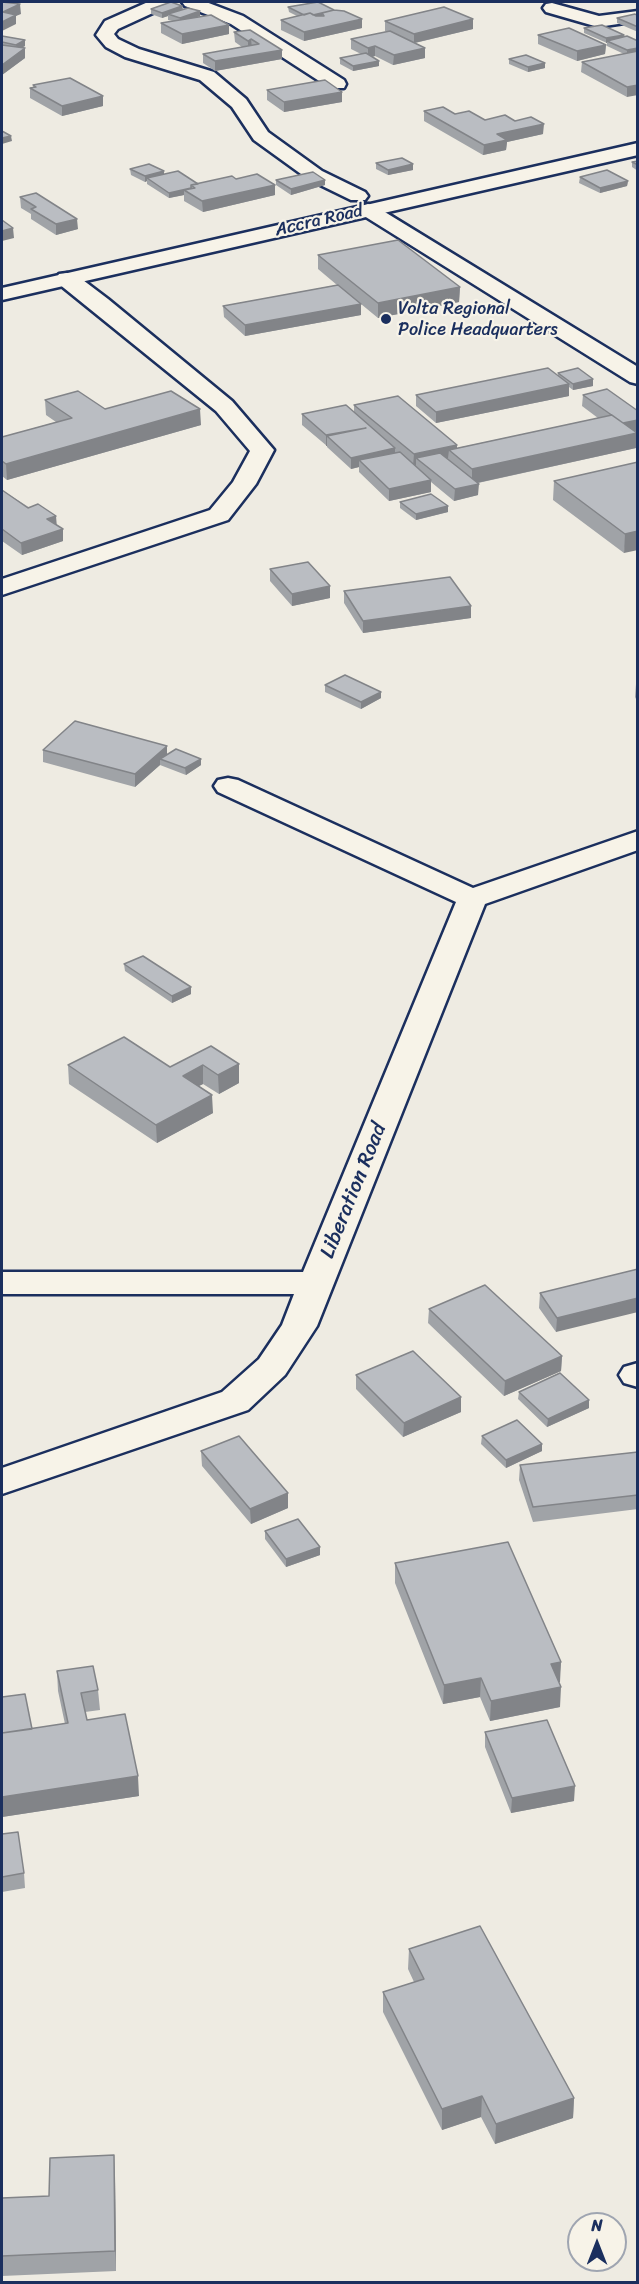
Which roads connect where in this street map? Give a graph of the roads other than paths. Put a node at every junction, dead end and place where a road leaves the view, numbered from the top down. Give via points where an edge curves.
1 (191, 2) edge
2 (152, 3) edge
3 (552, 8) dead end
4 (638, 16) edge
5 (337, 84) dead end
6 (638, 134) edge
7 (638, 149) edge
8 (363, 203) junction
9 (2, 277) edge
10 (67, 279) junction
11 (2, 294) edge
12 (638, 377) edge
13 (2, 587) edge
14 (228, 786) dead end
15 (638, 840) edge
16 (472, 898) junction
17 (317, 1282) junction
18 (2, 1283) edge
19 (2, 1480) edge

1 - 5 street via 237,20
2 - 8 street via 111,25 105,35 132,53 207,76 239,103 261,136
3 - 4 street via 598,22
6 - 8 street, Accra Road
7 - 8 street, Accra Road
8 - 9 street, Accra Road
8 - 10 street, Accra Road
8 - 12 street
10 - 11 street, Accra Road
10 - 13 street via 224,406 262,450 244,484 219,514
14 - 16 street
15 - 16 street
16 - 17 street, Liberation Road
17 - 18 street
17 - 19 street, Liberation Road via 299,1326 272,1367 235,1401

